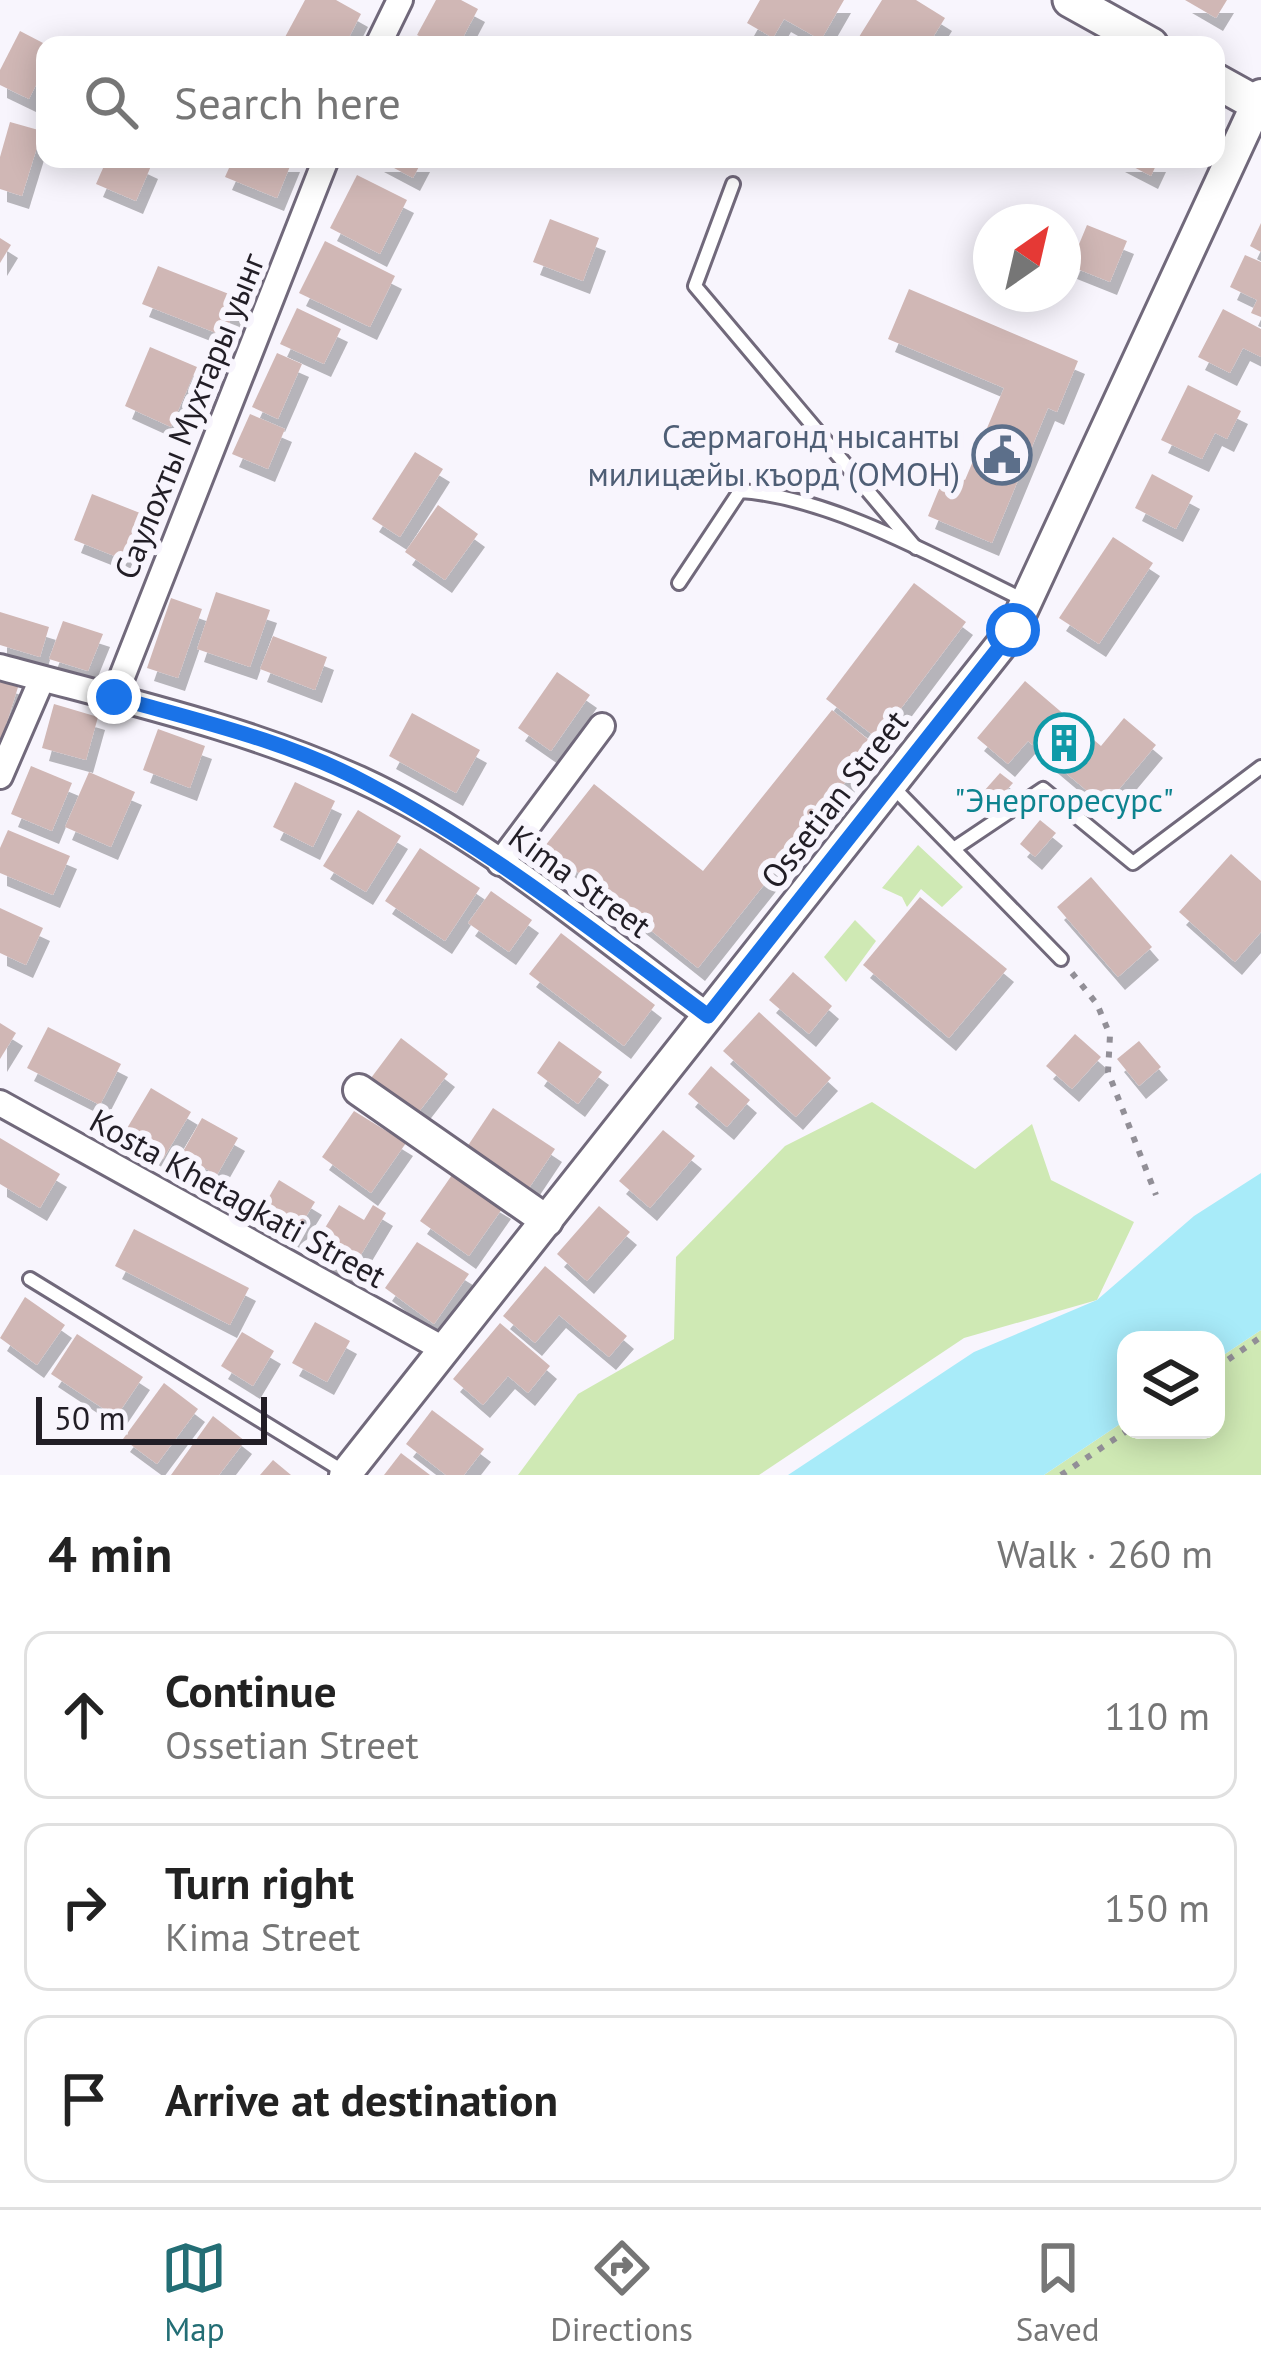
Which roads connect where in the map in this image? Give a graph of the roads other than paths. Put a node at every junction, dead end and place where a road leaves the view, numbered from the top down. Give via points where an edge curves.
1 (400, 0) edge
2 (1070, 0) edge
3 (383, 36) edge
4 (1135, 36) edge
5 (1225, 85) edge
6 (1260, 102) edge
7 (322, 168) edge
8 (733, 184) dead end
9 (916, 548) junction
10 (680, 583) dead end
11 (1027, 602) junction
12 (0, 667) edge
13 (42, 679) junction
14 (114, 697) junction
15 (602, 726) dead end
16 (1261, 766) edge
17 (0, 776) edge
18 (891, 785) junction
19 (955, 848) junction
20 (500, 863) junction
21 (1061, 959) road end
22 (708, 1016) junction
23 (359, 1090) dead end
24 (0, 1103) edge
25 (547, 1221) junction
26 (30, 1279) dead end
27 (445, 1351) junction
28 (346, 1474) edge

1 - 3 street
2 - 4 main road
5 - 6 main road
6 - 11 street, Ossetian Street
7 - 14 street, Саулохты Мухтары уынг
8 - 9 lane via 695,286
9 - 10 lane via 771,493 740,491
9 - 11 lane
11 - 18 street, Ossetian Street
12 - 13 street, Kima Street
13 - 14 street, Kima Street
13 - 17 street
14 - 20 street, Kima Street via 263,740 363,781
15 - 20 street
16 - 19 lane via 1132,862 1043,789
18 - 19 lane
18 - 22 street, Ossetian Street
19 - 21 lane
20 - 22 street, Kima Street
22 - 25 street, Ossetian Street
23 - 25 street
24 - 27 street, Kosta Khetagkati Street
25 - 27 street, Ossetian Street
26 - 28 lane
27 - 28 street, Ossetian Street

